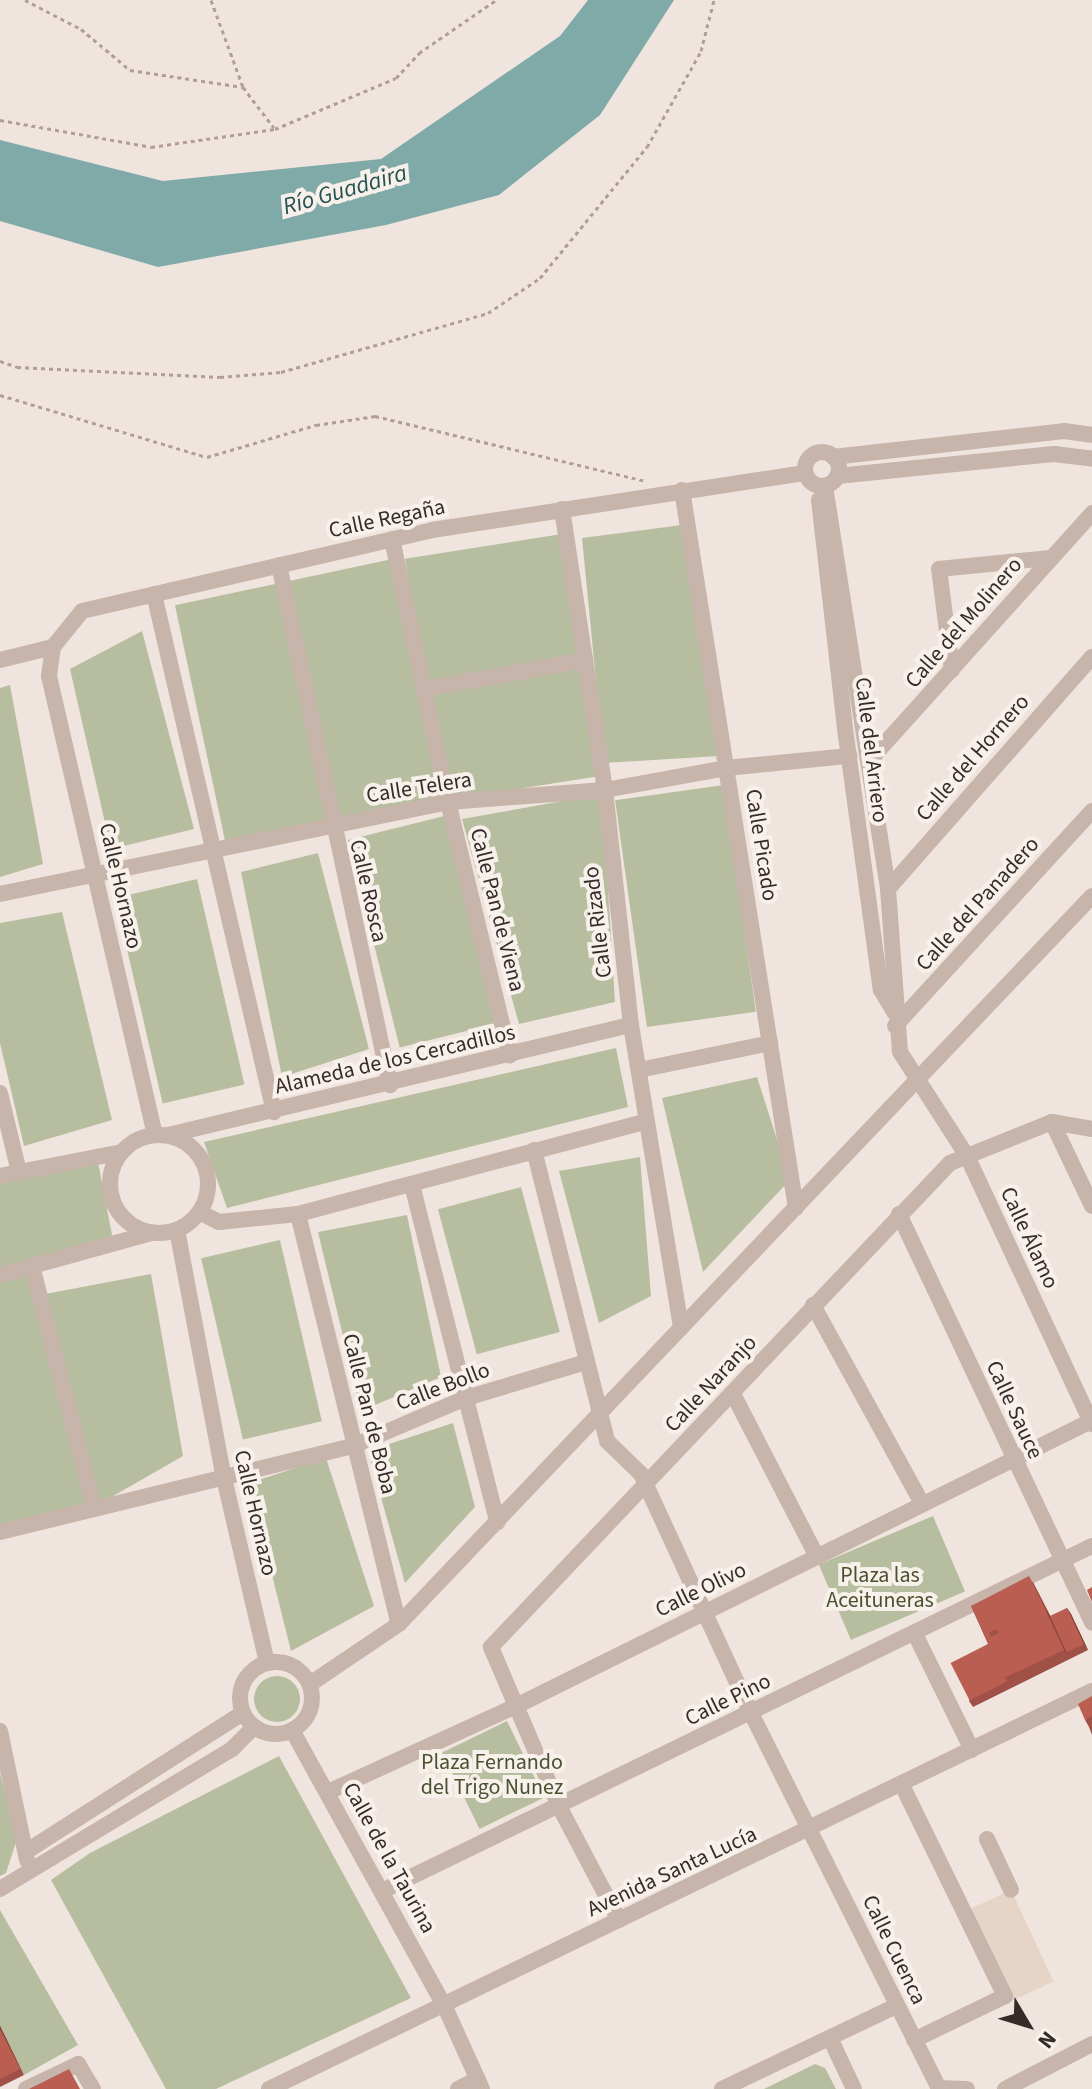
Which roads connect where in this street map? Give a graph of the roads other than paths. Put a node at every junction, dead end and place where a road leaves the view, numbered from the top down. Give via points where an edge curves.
1 (1092, 435) edge
2 (833, 457) junction
3 (1092, 459) edge
4 (805, 473) junction
5 (829, 485) junction
6 (682, 490) junction
7 (562, 509) junction
8 (1092, 513) edge
9 (392, 539) junction
10 (1050, 558) junction
11 (279, 565) junction
12 (154, 594) junction
13 (53, 647) junction
14 (1092, 657) edge
15 (0, 660) edge
16 (585, 660) junction
17 (952, 670) junction
18 (424, 689) junction
19 (849, 756) junction
20 (869, 761) junction
21 (726, 768) junction
22 (605, 790) junction
23 (448, 802) junction
24 (1092, 811) edge
25 (331, 825) junction
26 (216, 848) junction
27 (94, 873) junction
28 (888, 889) junction
29 (0, 894) edge
30 (1092, 896) edge
31 (894, 1019) junction
32 (631, 1025) junction
33 (770, 1043) junction
34 (510, 1056) junction
35 (639, 1070) junction
36 (917, 1076) junction
37 (390, 1085) junction
38 (0, 1093) edge
39 (274, 1112) junction
40 (647, 1121) junction
41 (1052, 1122) junction
42 (1092, 1129) edge
43 (162, 1135) junction
44 (534, 1150) junction
45 (122, 1152) junction
46 (967, 1156) junction
47 (19, 1172) junction
48 (0, 1176) edge
49 (412, 1185) junction
50 (1092, 1206) edge
51 (796, 1208) junction
52 (199, 1212) junction
53 (298, 1214) junction
54 (899, 1214) junction
55 (177, 1230) junction
56 (151, 1233) junction
57 (32, 1266) junction
58 (0, 1275) edge
59 (813, 1305) junction
60 (681, 1328) junction
61 (586, 1362) junction
62 (733, 1394) junction
63 (466, 1398) junction
64 (599, 1415) junction
65 (1091, 1423) edge
66 (353, 1446) junction
67 (1012, 1460) junction
68 (224, 1478) junction
69 (646, 1487) junction
70 (922, 1503) junction
71 (94, 1507) junction
72 (497, 1522) junction
73 (0, 1532) edge
74 (1092, 1546) edge
75 (817, 1557) junction
76 (1062, 1560) junction
77 (707, 1612) junction
78 (1092, 1623) edge
79 (399, 1624) junction
80 (915, 1634) junction
81 (267, 1663) junction
82 (310, 1684) junction
83 (1092, 1691) edge
84 (514, 1707) junction
85 (243, 1713) junction
86 (751, 1713) junction
87 (254, 1727) junction
88 (292, 1730) junction
89 (0, 1731) edge
90 (972, 1750) junction
91 (902, 1785) junction
92 (328, 1792) junction
93 (559, 1806) junction
94 (812, 1830) junction
95 (987, 1839) dead end
96 (27, 1851) junction
97 (26, 1877) junction
98 (0, 1889) edge
99 (1011, 1890) dead end
100 (382, 1891) junction
101 (619, 1920) junction
102 (896, 2006) junction
103 (445, 2007) junction
104 (830, 2038) junction
105 (914, 2040) junction
106 (1092, 2044) edge
107 (480, 2084) edge
108 (939, 2088) edge
109 (26, 2089) edge
110 (93, 2089) edge
111 (269, 2089) edge
112 (458, 2089) edge
113 (722, 2089) edge
114 (854, 2089) edge
115 (967, 2089) edge
116 (1005, 2089) edge

1 - 2 street via 1064,431
2 - 4 street via 814,454
2 - 5 street
3 - 5 street via 1054,454
4 - 5 street via 811,482
4 - 6 street, Calle Regaña
5 - 19 street, Calle del Arriero via 819,500
5 - 20 street, Calle del Arriero
6 - 7 street, Calle Regaña
6 - 21 street, Calle Picado
7 - 9 street, Calle Regaña
7 - 16 street, Calle Rizado
8 - 10 street, Calle del Molinero
9 - 11 street, Calle Regaña
9 - 18 street, Calle Pan de Viena
10 - 17 street, Calle del Molinero
10 - 17 street via 939,569
11 - 12 street, Calle Regaña
11 - 25 street, Calle Rosca
12 - 13 street, Calle Regaña via 82,611
12 - 26 street
13 - 15 street
13 - 27 street, Calle Hornazo via 49,676
14 - 28 street, Calle del Hornero
16 - 18 street
16 - 22 street, Calle Rizado
17 - 20 street, Calle del Molinero
18 - 23 street, Calle Pan de Viena
19 - 21 street, Calle Telera
19 - 31 street, Calle del Arriero via 881,990
20 - 28 street, Calle del Arriero
21 - 22 street, Calle Telera
21 - 33 street, Calle Picado
22 - 23 street, Calle Telera
22 - 32 street, Calle Rizado
23 - 25 street, Calle Telera
23 - 34 street, Calle Pan de Viena
24 - 31 street, Calle del Panadero
25 - 26 street, Calle Telera
25 - 37 street, Calle Rosca
26 - 27 street, Calle Telera
26 - 39 street
27 - 29 street, Calle Telera
27 - 43 street, Calle Hornazo
28 - 31 street, Calle del Arriero via 899,987
30 - 36 street
31 - 36 street, Calle del Arriero via 900,1052
32 - 34 street, Alameda de los Cercadillos
32 - 35 street, Calle Rizado
33 - 35 street
33 - 51 street, Calle Picado
34 - 37 street, Alameda de los Cercadillos
35 - 40 street, Calle Rizado
36 - 46 street, Calle Álamo
36 - 51 street
37 - 39 street, Alameda de los Cercadillos
38 - 47 street
39 - 43 street, Alameda de los Cercadillos
40 - 44 street
40 - 60 street, Calle Rizado
41 - 42 street
41 - 46 street, Calle Naranjo
41 - 50 street
43 - 45 street
43 - 52 street via 183,1141 204,1163 208,1180
44 - 49 street
44 - 61 street
45 - 47 street
45 - 56 street via 110,1185 113,1202 129,1223
46 - 54 street, Calle Naranjo via 950,1163
46 - 65 street, Calle Álamo
47 - 48 street
49 - 53 street
49 - 63 street
51 - 60 street
52 - 53 street via 219,1222
52 - 55 street
53 - 66 street, Calle Pan de Boba
54 - 59 street, Calle Naranjo
54 - 67 street, Calle Sauce
55 - 56 street
55 - 68 street, Calle Hornazo
56 - 57 street
57 - 58 street
57 - 71 street
59 - 62 street, Calle Naranjo
59 - 70 street
60 - 64 street
61 - 63 street, Calle Bollo
61 - 64 street
62 - 69 street, Calle Naranjo
62 - 75 street
63 - 66 street, Calle Bollo
63 - 72 street
64 - 69 street, Calle Cuenca via 607,1441 641,1474
64 - 72 street
65 - 67 street, Calle Olivo
66 - 68 street, Calle Bollo
66 - 79 street, Calle Pan de Boba
67 - 70 street, Calle Olivo
67 - 76 street, Calle Sauce
68 - 71 street, Calle Bollo
68 - 81 street, Calle Hornazo
69 - 77 street, Calle Cuenca
69 - 84 street, Calle Naranjo via 491,1647
70 - 75 street, Calle Olivo
71 - 73 street, Calle Bollo
72 - 79 street
74 - 76 street, Calle Pino
75 - 77 street, Calle Olivo
76 - 78 street, Calle Sauce
76 - 80 street, Calle Pino
77 - 84 street, Calle Olivo
77 - 86 street, Calle Cuenca
79 - 82 street
80 - 86 street, Calle Pino
80 - 90 street
81 - 82 street via 292,1666
81 - 85 street via 247,1677 240,1701
82 - 88 street via 310,1711
83 - 90 street, Avenida Santa Lucía
84 - 92 street, Calle Olivo
84 - 93 street
85 - 87 street
85 - 96 street
86 - 93 street, Calle Pino
86 - 94 street, Calle Cuenca
87 - 88 street via 270,1733
87 - 97 street via 232,1749
88 - 92 street, Calle de la Taurina
89 - 96 street
90 - 91 street, Avenida Santa Lucía
91 - 94 street, Avenida Santa Lucía
91 - 105 street via 1005,1996
92 - 100 street, Calle de la Taurina
93 - 100 street, Calle Pino
93 - 101 street
94 - 101 street, Avenida Santa Lucía
94 - 102 street, Calle Cuenca
95 - 99 street
96 - 97 street
97 - 98 street
100 - 103 street, Calle de la Taurina
101 - 103 street, Avenida Santa Lucía
102 - 104 street
102 - 105 street, Calle Cuenca
103 - 107 street, Calle de la Taurina
103 - 111 street, Avenida Santa Lucía
104 - 113 street
104 - 114 street
105 - 108 street, Calle Cuenca
106 - 116 street
107 - 112 street
108 - 115 street
109 - 110 street via 78,2064

